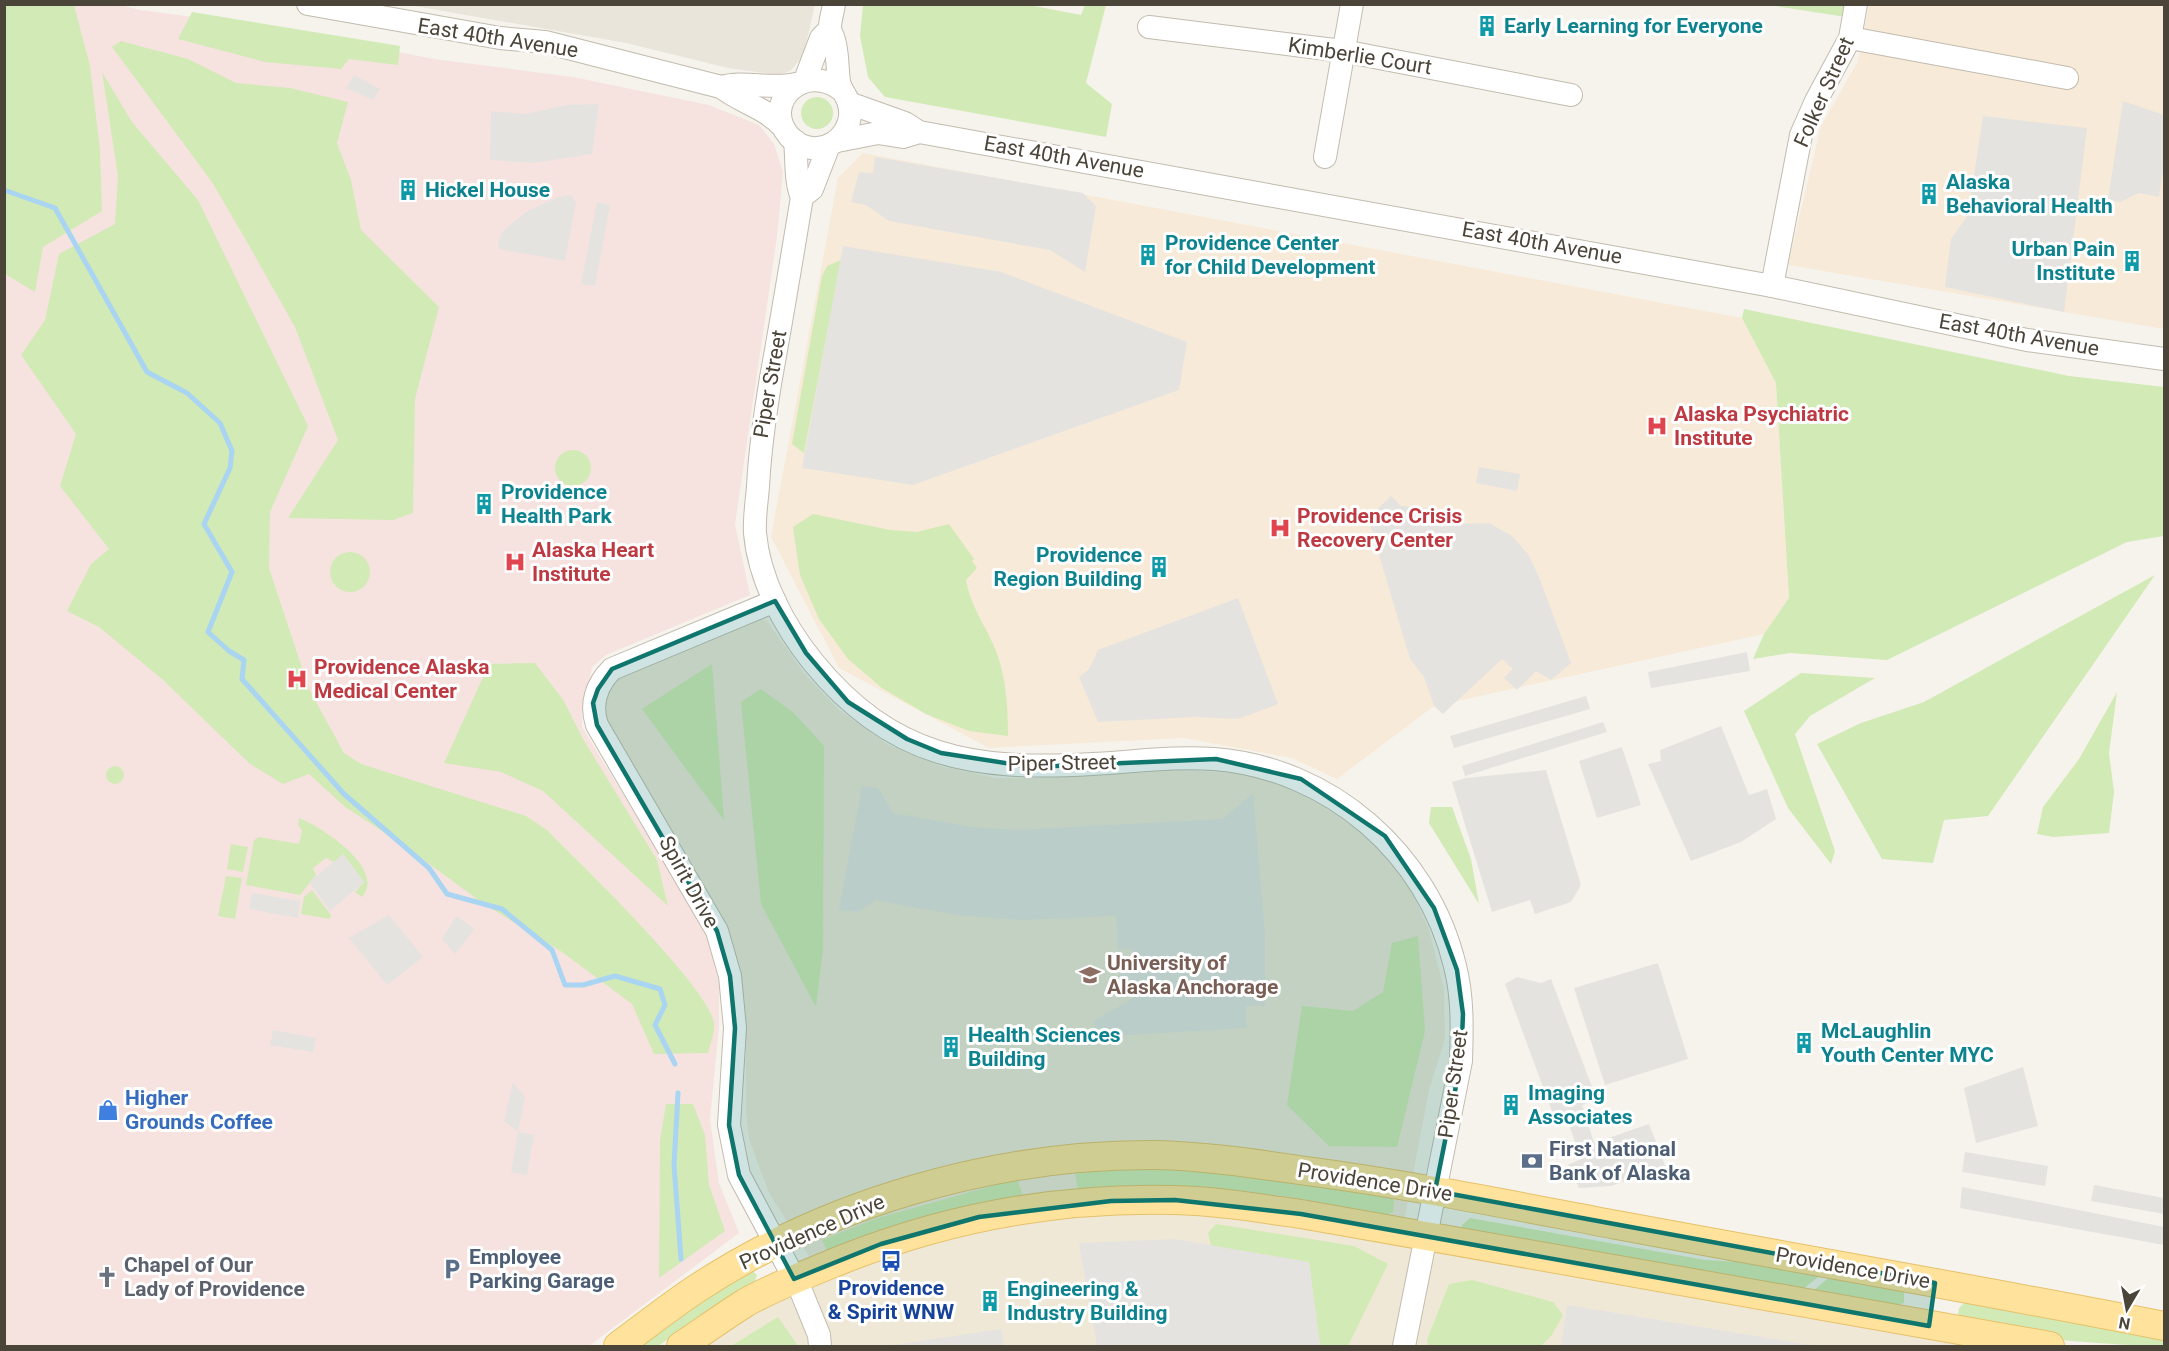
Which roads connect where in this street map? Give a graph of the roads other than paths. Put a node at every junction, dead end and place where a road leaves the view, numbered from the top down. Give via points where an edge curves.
1 (308, 4) edge
2 (834, 4) edge
3 (1352, 4) edge
4 (1856, 4) edge
5 (1149, 27) dead end
6 (829, 30) junction
7 (1850, 38) junction
8 (1343, 51) junction
9 (2067, 78) dead end
10 (800, 82) junction
11 (721, 87) junction
12 (1571, 95) dead end
13 (844, 96) junction
14 (918, 132) junction
15 (789, 134) junction
16 (833, 143) junction
17 (1325, 157) dead end
18 (802, 197) junction
19 (1772, 286) junction
20 (2164, 359) edge
21 (775, 601) junction
22 (1435, 1191) junction
23 (1427, 1235) junction
24 (778, 1244) junction
25 (795, 1279) junction
26 (1935, 1283) junction
27 (1929, 1326) junction
28 (2164, 1326) edge
29 (618, 1347) edge
30 (681, 1347) edge
31 (820, 1347) edge
32 (1404, 1347) edge
33 (2050, 1347) edge

1 - 11 street, East 40th Avenue via 500,38 545,42
2 - 6 street, Piper Street
3 - 8 street
4 - 7 street, Folker Street
5 - 8 street, Kimberlie Court
6 - 10 street, Piper Street via 821,38
6 - 13 street, Piper Street via 835,41
7 - 9 street
7 - 19 street, Folker Street via 1801,135
8 - 12 street, Kimberlie Court
8 - 17 street
10 - 11 street, East 40th Avenue via 779,88 736,82
10 - 13 street via 824,80
10 - 15 street, Piper Street via 789,91 781,108
11 - 15 street, East 40th Avenue via 772,114
13 - 14 street, East 40th Avenue
13 - 16 street, Piper Street via 850,119
14 - 16 street, East 40th Avenue via 903,137 878,134
14 - 19 street, East 40th Avenue
15 - 16 street via 812,148
15 - 18 street, Piper Street via 799,173 797,188
16 - 18 street, Piper Street via 812,189
18 - 21 street, Piper Street via 758,454 755,534 762,569
19 - 20 street, East 40th Avenue via 2027,340
21 - 22 street, Piper Street via 806,653 848,702 877,723 941,753 1005,766 1216,759 1268,768 1301,779 1342,803 1384,836 1412,870 1434,908 1452,953 1461,1003 1461,1061
21 - 24 street, Spirit Drive via 612,669 603,678 593,703 597,725 717,931 730,976 735,1028 729,1125 739,1175
22 - 23 street, Piper Street
22 - 24 main road, Providence Drive via 1221,1159 1154,1155 1062,1160 991,1170 887,1198
22 - 26 main road, Providence Drive
23 - 25 main road, Providence Drive via 1234,1205 1175,1200 1111,1201 979,1217 881,1244
23 - 27 main road, Providence Drive
23 - 32 street, Piper Street
24 - 25 street, Spirit Drive
24 - 29 main road, Providence Drive via 696,1289
25 - 30 main road, Providence Drive via 746,1303
25 - 31 street, Spirit Drive via 819,1335
26 - 27 main road
26 - 28 main road, Providence Drive
27 - 33 main road, Providence Drive

